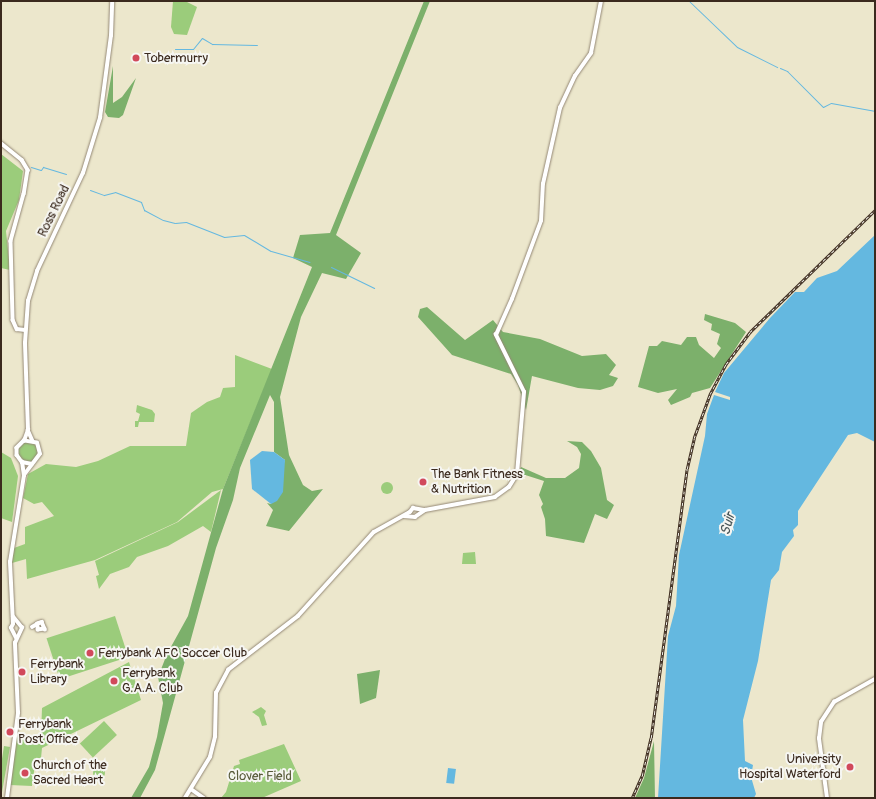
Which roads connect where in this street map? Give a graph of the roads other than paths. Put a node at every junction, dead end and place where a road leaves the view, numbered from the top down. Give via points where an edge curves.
1 (112, 1) edge
2 (601, 1) edge
3 (1, 143) edge
4 (25, 330) junction
5 (28, 430) junction
6 (24, 441) junction
7 (33, 441) junction
8 (22, 462) junction
9 (32, 464) junction
10 (24, 476) junction
11 (419, 511) junction
12 (410, 514) junction
13 (13, 617) junction
14 (13, 624) junction
15 (19, 624) junction
16 (37, 624) junction
17 (26, 627) junction
18 (32, 627) junction
19 (21, 629) junction
20 (37, 629) junction
21 (13, 631) junction
22 (18, 633) junction
23 (16, 638) junction
24 (875, 679) edge
25 (191, 789) junction
26 (7, 798) edge
27 (185, 798) edge
28 (204, 798) edge
29 (827, 798) edge

1 - 4 street, Ross Road via 111,36 100,118 83,173 33,281
2 - 11 street via 591,53 575,76 560,108 543,184 541,220 496,335 524,392 517,474 509,487 495,497
3 - 4 street via 22,160 28,170 11,241 12,316 15,328
4 - 5 street, Ross Road
5 - 6 street
5 - 7 street
6 - 7 street
6 - 8 street via 16,453
7 - 9 street via 39,446 40,454
8 - 9 street
8 - 10 street
9 - 10 street
10 - 13 street via 10,557
11 - 12 street via 413,508
11 - 12 street via 416,517
12 - 25 street via 389,522 368,537 298,616 225,674 216,693 215,734 211,753
13 - 14 street
13 - 15 street
14 - 15 street
14 - 21 street
15 - 17 street
15 - 19 street
16 - 18 street
16 - 20 street
16 - 20 street via 42,622 45,626 42,631
17 - 18 street
17 - 19 street
18 - 20 street
19 - 22 street
21 - 22 street
21 - 23 street
22 - 23 street
23 - 26 street via 18,713
24 - 29 street via 834,702 821,722 819,739
25 - 27 street
25 - 28 street

